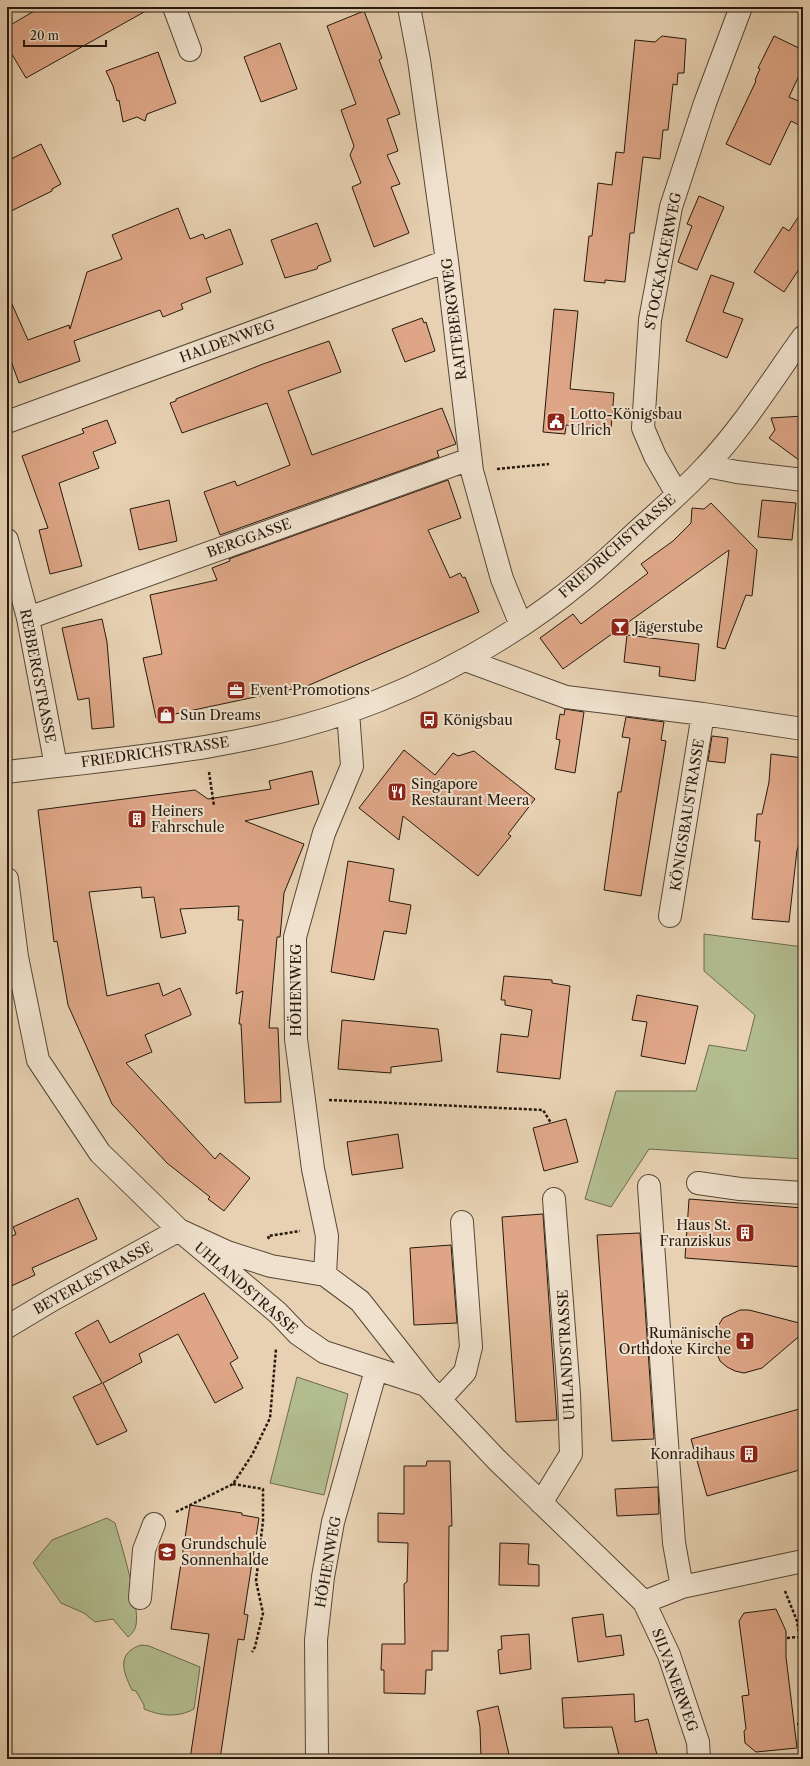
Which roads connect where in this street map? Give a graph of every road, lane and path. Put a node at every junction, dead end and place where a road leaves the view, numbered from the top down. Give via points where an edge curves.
1 (174, 7) edge
2 (409, 7) edge
3 (741, 7) edge
4 (190, 50) dead end
5 (447, 261) junction
6 (803, 336) edge
7 (7, 422) edge
8 (549, 464) dead end
9 (471, 465) junction
10 (707, 466) junction
11 (803, 480) edge
12 (677, 494) junction
13 (7, 540) edge
14 (28, 618) junction
15 (521, 625) junction
16 (465, 660) junction
17 (348, 712) junction
18 (703, 714) junction
19 (803, 729) edge
20 (205, 748) junction
21 (56, 766) junction
22 (7, 772) edge
23 (214, 806) dead end
24 (7, 879) edge
25 (670, 916) dead end
26 (303, 1099) junction
27 (551, 1123) dead end
28 (698, 1183) dead end
29 (649, 1186) dead end
30 (803, 1192) edge
31 (554, 1199) dead end
32 (462, 1222) dead end
33 (179, 1230) junction
34 (328, 1236) junction
35 (271, 1266) junction
36 (325, 1275) junction
37 (278, 1313) junction
38 (7, 1327) edge
39 (376, 1370) junction
40 (433, 1392) junction
41 (233, 1484) junction
42 (193, 1502) dead end
43 (541, 1503) junction
44 (154, 1524) dead end
45 (803, 1561) edge
46 (776, 1566) junction
47 (682, 1587) junction
48 (140, 1598) dead end
49 (644, 1602) junction
50 (799, 1637) junction
51 (787, 1638) dead end
52 (252, 1652) dead end
53 (803, 1659) edge
54 (797, 1724) dead end
55 (803, 1724) edge
56 (317, 1759) edge
57 (700, 1759) edge

1 - 4 street
2 - 5 street, RAITEBERGWEG via 419,60
3 - 12 street, STOCKACKERWEG via 670,207 650,320 643,428 655,456
5 - 7 street, HALDENWEG
5 - 9 street, RAITEBERGWEG
6 - 10 street, FRIEDRICHSTRASSE via 749,414
8 - 9 path
9 - 14 street, BERGGASSE
9 - 15 street, RAITEBERGWEG via 502,580
10 - 11 street
10 - 12 street, FRIEDRICHSTRASSE
12 - 15 street, FRIEDRICHSTRASSE via 584,580
13 - 14 street, REBBERGSTRASSE
14 - 21 street, REBBERGSTRASSE
15 - 16 street, FRIEDRICHSTRASSE
16 - 17 street, FRIEDRICHSTRASSE
16 - 18 street via 566,697
17 - 20 street, FRIEDRICHSTRASSE via 285,730
17 - 26 street, HÖHENWEG via 352,766 324,834 295,937 296,1039
18 - 19 street
18 - 25 street, KÖNIGSBAUSTRASSE
20 - 21 street, FRIEDRICHSTRASSE
20 - 23 path
21 - 22 street, FRIEDRICHSTRASSE
24 - 33 street, UHLANDSTRASSE via 17,957 38,1060 100,1153
26 - 27 path via 543,1110
26 - 34 street, HÖHENWEG via 313,1169
28 - 30 street via 740,1189
29 - 47 street via 674,1536
31 - 43 street, UHLANDSTRASSE via 571,1454
32 - 40 street via 471,1347 465,1372
33 - 35 street, UHLANDSTRASSE via 227,1252
33 - 37 street, UHLANDSTRASSE
33 - 38 street, BEYERLESTRASSE
34 - 35 path via 308,1230 268,1236
34 - 36 street, HÖHENWEG
35 - 36 street, UHLANDSTRASSE
36 - 40 street, UHLANDSTRASSE via 360,1301
37 - 39 street, UHLANDSTRASSE via 298,1334 324,1352
37 - 41 path via 276,1366 270,1418 252,1455
39 - 40 street, UHLANDSTRASSE
39 - 56 street, HÖHENWEG via 333,1522 323,1577 316,1640
40 - 43 street, UHLANDSTRASSE
41 - 42 path
41 - 52 path via 263,1489 263,1521 256,1581 263,1613
43 - 49 street, UHLANDSTRASSE
44 - 48 street via 144,1550
45 - 46 street
46 - 47 street
46 - 50 path via 797,1621
47 - 49 street
49 - 57 street, SILVANERWEG via 669,1655 698,1742
50 - 51 path
50 - 53 path
54 - 55 path

